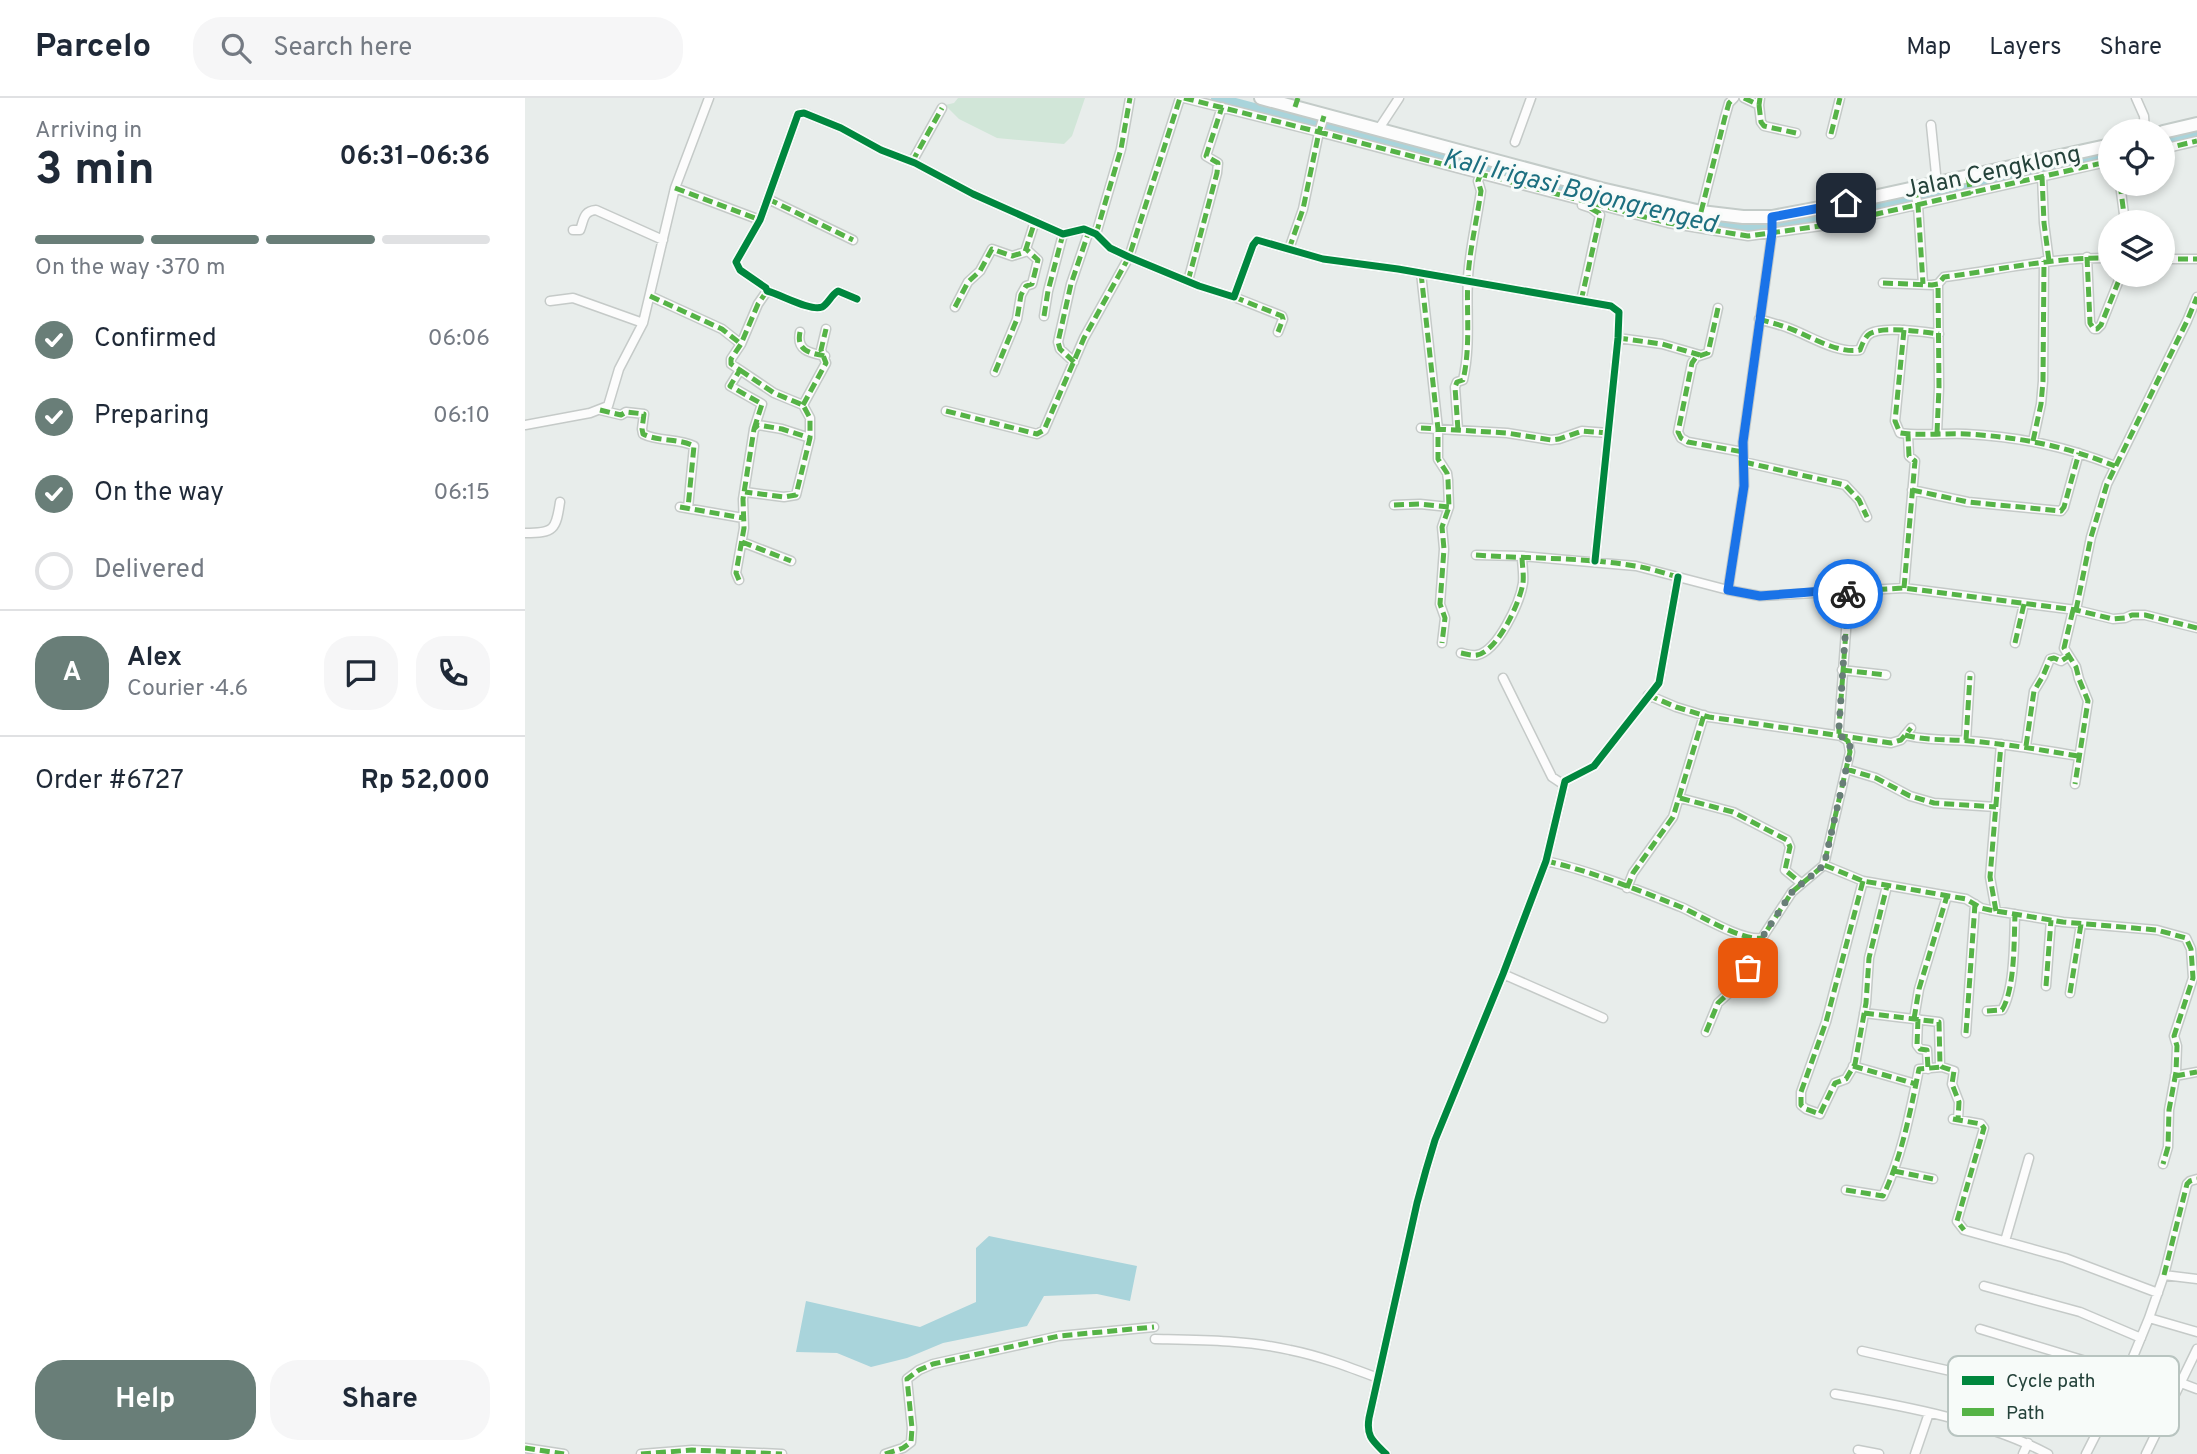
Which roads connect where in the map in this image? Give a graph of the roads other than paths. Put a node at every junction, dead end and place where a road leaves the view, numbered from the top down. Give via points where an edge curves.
1 (709, 98) edge
2 (1130, 98) edge
3 (1185, 98) edge
4 (1261, 98) edge
5 (1399, 98) edge
6 (1531, 98) edge
7 (1734, 98) edge
8 (1744, 98) edge
9 (1840, 98) edge
10 (2136, 98) edge
11 (1760, 102) edge
12 (1297, 103) edge
13 (1221, 107) junction
14 (942, 108) dead end
15 (2144, 119) edge
16 (2197, 124) edge
17 (1321, 125) junction
18 (1931, 125) dead end
19 (2175, 129) edge
20 (1378, 130) junction
21 (1796, 133) dead end
22 (1831, 134) dead end
23 (2197, 141) edge
24 (1514, 142) dead end
25 (2175, 146) edge
26 (2098, 150) edge
27 (1461, 160) junction
28 (912, 162) junction
29 (2098, 163) edge
30 (1493, 168) junction
31 (2045, 169) junction
32 (1481, 173) junction
33 (2008, 177) junction
34 (1969, 179) junction
35 (1937, 184) junction
36 (675, 188) junction
37 (1915, 191) junction
38 (1971, 192) junction
39 (1573, 197) junction
40 (768, 198) junction
41 (1918, 204) junction
42 (1701, 212) junction
43 (1772, 218) junction
44 (760, 220) junction
45 (1035, 221) junction
46 (573, 230) dead end
47 (1772, 232) junction
48 (1093, 233) junction
49 (1063, 234) junction
50 (663, 240) junction
51 (853, 240) dead end
52 (1289, 249) junction
53 (1026, 250) junction
54 (1129, 257) junction
55 (2087, 257) junction
56 (2098, 257) edge
57 (2175, 258) edge
58 (2197, 259) edge
59 (2047, 261) junction
60 (1421, 273) junction
61 (1188, 281) junction
62 (1468, 281) junction
63 (1882, 283) dead end
64 (1923, 284) junction
65 (1938, 284) junction
66 (2116, 287) edge
67 (768, 291) junction
68 (650, 296) junction
69 (1234, 297) junction
70 (2197, 297) edge
71 (857, 299) dead end
72 (549, 301) dead end
73 (1581, 301) junction
74 (955, 307) dead end
75 (1718, 308) dead end
76 (1044, 316) dead end
77 (1759, 319) junction
78 (643, 323) junction
79 (825, 329) dead end
80 (1904, 330) junction
81 (800, 332) dead end
82 (1278, 332) dead end
83 (1939, 334) junction
84 (1618, 338) junction
85 (741, 344) junction
86 (1700, 355) junction
87 (825, 356) junction
88 (1074, 362) junction
89 (740, 370) junction
90 (995, 372) dead end
91 (803, 405) junction
92 (600, 410) junction
93 (946, 411) dead end
94 (525, 425) edge
95 (1421, 428) dead end
96 (754, 429) junction
97 (1439, 429) junction
98 (1458, 430) junction
99 (1608, 433) junction
100 (1937, 433) junction
101 (1908, 434) junction
102 (810, 438) junction
103 (2033, 441) junction
104 (2079, 453) junction
105 (1743, 457) junction
106 (2115, 467) junction
107 (1912, 490) junction
108 (745, 492) junction
109 (559, 502) dead end
110 (1394, 505) dead end
111 (1449, 507) junction
112 (1867, 517) dead end
113 (743, 518) junction
114 (525, 533) edge
115 (742, 542) junction
116 (1476, 555) dead end
117 (1522, 556) junction
118 (791, 561) dead end
119 (1595, 561) junction
120 (1678, 577) junction
121 (739, 580) dead end
122 (1904, 588) junction
123 (1849, 589) junction
124 (1728, 590) junction
125 (2024, 604) junction
126 (2074, 610) junction
127 (2197, 628) edge
128 (1441, 643) dead end
129 (2015, 643) dead end
130 (1461, 653) dead end
131 (2069, 656) junction
132 (1842, 670) junction
133 (1885, 675) dead end
134 (1970, 676) dead end
135 (1503, 678) dead end
136 (1648, 695) junction
137 (1704, 716) junction
138 (1839, 735) junction
139 (1966, 740) junction
140 (2001, 744) junction
141 (2026, 747) junction
142 (2078, 756) junction
143 (1846, 769) junction
144 (2075, 784) dead end
145 (1564, 785) junction
146 (1681, 798) junction
147 (1996, 807) junction
148 (1546, 860) junction
149 (1824, 865) junction
150 (1863, 881) junction
151 (1801, 883) junction
152 (1887, 886) junction
153 (1627, 888) junction
154 (1947, 896) junction
155 (1976, 904) junction
156 (1996, 911) junction
157 (2015, 914) junction
158 (2051, 920) junction
159 (2081, 924) junction
160 (1761, 939) junction
161 (1503, 974) junction
162 (2195, 978) edge
163 (2046, 986) dead end
164 (2070, 993) dead end
165 (1987, 1011) dead end
166 (1864, 1013) junction
167 (1603, 1018) dead end
168 (1916, 1019) junction
169 (1706, 1032) dead end
170 (1966, 1033) dead end
171 (1853, 1066) junction
172 (1942, 1068) junction
173 (1928, 1069) junction
174 (2197, 1072) edge
175 (2175, 1076) junction
176 (1916, 1084) junction
177 (2029, 1158) dead end
178 (2163, 1164) dead end
179 (1894, 1171) junction
180 (1933, 1179) dead end
181 (2197, 1179) edge
182 (1846, 1189) dead end
183 (2005, 1241) junction
184 (2164, 1275) junction
185 (2197, 1279) edge
186 (1984, 1286) dead end
187 (2158, 1293) junction
188 (2149, 1318) junction
189 (1154, 1327) dead end
190 (1980, 1329) dead end
191 (2197, 1332) edge
192 (2141, 1338) junction
193 (1155, 1339) dead end
194 (2197, 1349) edge
195 (1862, 1351) dead end
196 (2067, 1356) edge
197 (2134, 1356) edge
198 (1948, 1370) edge
199 (1377, 1378) junction
200 (2181, 1383) junction
201 (2179, 1387) edge
202 (2197, 1389) edge
203 (1835, 1394) dead end
204 (1929, 1413) junction
205 (1948, 1419) edge
206 (2005, 1436) edge
207 (2096, 1436) edge
208 (2155, 1436) edge
209 (2028, 1443) junction
210 (525, 1448) edge
211 (1857, 1450) dead end
212 (563, 1454) edge
213 (643, 1454) edge
214 (782, 1454) edge
215 (885, 1454) edge
216 (1386, 1454) edge
217 (1879, 1454) edge
218 (1915, 1454) edge
219 (2023, 1454) edge
220 (2048, 1454) edge
221 (2086, 1454) edge
222 (2146, 1454) edge

1 - 36 street
2 - 48 street via 1102,220
3 - 13 street
3 - 54 street
4 - 12 main road, Jalan Cengklong
5 - 20 street
6 - 24 street
7 - 42 street
8 - 11 street
9 - 22 street
10 - 15 street
11 - 21 street via 1764,126
12 - 17 main road, Jalan Cengklong
13 - 17 street
13 - 61 street via 1206,156 1217,162 1217,173
14 - 28 street
16 - 19 main road
17 - 20 main road, Jalan Cengklong
17 - 27 street
17 - 52 street via 1305,202
18 - 35 street
20 - 27 main road, Jalan Cengklong
23 - 25 street
26 - 31 main road, Jalan Cengklong
27 - 30 main road, Jalan Cengklong
27 - 32 street
28 - 40 street via 841,128 798,114
28 - 45 street
29 - 31 street
30 - 32 street
30 - 39 street
30 - 42 main road, Jalan Cengklong
31 - 33 main road, Jalan Cengklong
31 - 59 street
32 - 62 street
33 - 34 main road, Jalan Cengklong
33 - 38 street
34 - 35 main road, Jalan Cengklong
34 - 38 street
35 - 37 main road, Jalan Cengklong
36 - 44 street
36 - 50 street
37 - 41 street
37 - 43 main road, Jalan Cengklong
38 - 41 street
39 - 47 street via 1710,231 1748,236
39 - 73 street via 1600,215
40 - 44 street
40 - 51 street
41 - 47 street via 1828,225
41 - 64 street
42 - 43 main road, Jalan Cengklong
43 - 47 street
44 - 67 street via 736,262
45 - 49 street
45 - 53 street
46 - 50 street via 580,230 584,216 596,210
47 - 77 street
48 - 49 street via 1084,229
48 - 54 street
48 - 88 street via 1071,285 1058,342
49 - 76 street
50 - 68 street
52 - 60 street via 1323,259
52 - 69 street via 1255,241
53 - 74 street via 1012,256 992,249
53 - 90 street via 1038,260 1036,277 1021,295 1017,319
54 - 61 street
54 - 88 street
55 - 56 street
55 - 59 street
55 - 66 street via 2094,329 2101,325
57 - 58 street
59 - 65 street via 1944,277
59 - 103 street via 2042,404
60 - 62 street
60 - 97 street
61 - 69 street
62 - 73 street
62 - 98 street via 1467,362 1464,380 1455,387
63 - 64 street
64 - 65 street
65 - 83 street
67 - 71 street via 817,308 834,292
67 - 85 street
68 - 78 street
68 - 85 street via 722,329
69 - 82 street via 1281,315
70 - 106 street
72 - 78 street via 573,298
73 - 84 street via 1617,309
75 - 86 street via 1708,352
77 - 80 street via 1853,351 1860,350 1871,333
77 - 105 street
78 - 92 street via 619,369 608,406
79 - 87 street via 821,350
80 - 83 street
80 - 101 street via 1895,421 1898,431
81 - 87 street via 802,348
83 - 100 street
84 - 86 street
84 - 99 street
85 - 89 street via 730,362
86 - 105 street via 1692,363 1679,436
87 - 91 street via 826,363
88 - 93 street via 1040,434
89 - 91 street via 774,393
89 - 96 street via 730,386 762,404
91 - 102 street via 810,418
92 - 94 street
92 - 113 street via 644,414 643,434 694,446 684,508
95 - 97 street
96 - 102 street via 758,425
96 - 108 street
97 - 98 street
97 - 111 street via 1438,459 1447,473
98 - 99 street via 1552,440 1582,431
99 - 119 street
100 - 101 street
100 - 103 street
101 - 107 street via 1909,456 1915,461
102 - 108 street via 796,495 784,498
103 - 104 street
104 - 106 street
104 - 107 street via 2061,511 1968,502
105 - 112 street via 1845,485
105 - 124 street via 1744,486
106 - 126 street via 2091,537
107 - 122 street
108 - 113 street
109 - 114 street via 554,528 546,533
110 - 111 street
111 - 128 street via 1442,527 1440,604 1445,621
113 - 115 street
115 - 118 street
115 - 121 street via 736,573
116 - 117 street
117 - 119 street
117 - 130 street via 1520,594 1498,638 1481,654
119 - 120 street
120 - 124 street
120 - 136 street via 1661,679
122 - 123 street
122 - 125 street
123 - 124 street via 1760,596
123 - 132 street
125 - 126 street
125 - 129 street
126 - 127 street via 2113,619 2145,615
126 - 131 street via 2064,648
131 - 141 street via 2061,661 2049,659 2035,687
131 - 142 street via 2088,701
132 - 133 street
132 - 138 street
134 - 139 street
135 - 145 street via 1552,777
136 - 137 street
136 - 145 street via 1594,766 1568,778
137 - 138 street
137 - 146 street
138 - 139 street via 1891,743 1908,731 1922,738
138 - 143 street via 1850,745
139 - 140 street
140 - 141 street
140 - 147 street
141 - 142 street
142 - 144 street
143 - 147 street via 1934,803
143 - 149 street
145 - 148 street
146 - 151 street via 1733,813 1787,840 1785,870
146 - 153 street
147 - 156 street via 1990,877
148 - 153 street
148 - 161 street
149 - 150 street
149 - 151 street
150 - 152 street
150 - 171 street via 1801,1105 1821,1114 1836,1083 1846,1079
151 - 160 street
152 - 154 street
152 - 166 street via 1869,958
153 - 160 street
154 - 155 street
154 - 168 street via 1919,989
155 - 156 street
155 - 170 street
156 - 157 street
157 - 158 street
157 - 165 street via 2007,1002 2002,1010
158 - 159 street
158 - 163 street
159 - 162 street via 2186,937
159 - 164 street
160 - 169 street via 1740,983 1718,1003
161 - 167 street
161 - 199 street via 1426,1170
162 - 175 street via 2174,1035
166 - 168 street
166 - 171 street
168 - 172 street via 1939,1022
168 - 173 street via 1917,1045 1927,1051
171 - 176 street
172 - 173 street
172 - 183 street via 1954,1072 1952,1084 1959,1102 1956,1119 1984,1128 1957,1221 1964,1230
173 - 176 street via 1919,1069
174 - 175 street
175 - 178 street
176 - 179 street
177 - 183 street
179 - 180 street
179 - 182 street via 1883,1197
181 - 184 street via 2187,1184
183 - 187 street
184 - 185 street
184 - 187 street
186 - 192 street via 2080,1312
187 - 188 street
188 - 191 street
188 - 192 street
189 - 215 street via 1059,1336 919,1370 907,1379 911,1442
190 - 196 street
192 - 197 street
193 - 199 street via 1280,1348
194 - 200 street
195 - 198 street
199 - 216 street via 1367,1430
200 - 201 street
200 - 202 street
203 - 204 street
204 - 205 street
204 - 218 street
206 - 209 street
207 - 221 street
208 - 222 street
209 - 219 street
209 - 220 street
210 - 212 street
211 - 217 street
213 - 214 street via 692,1450

